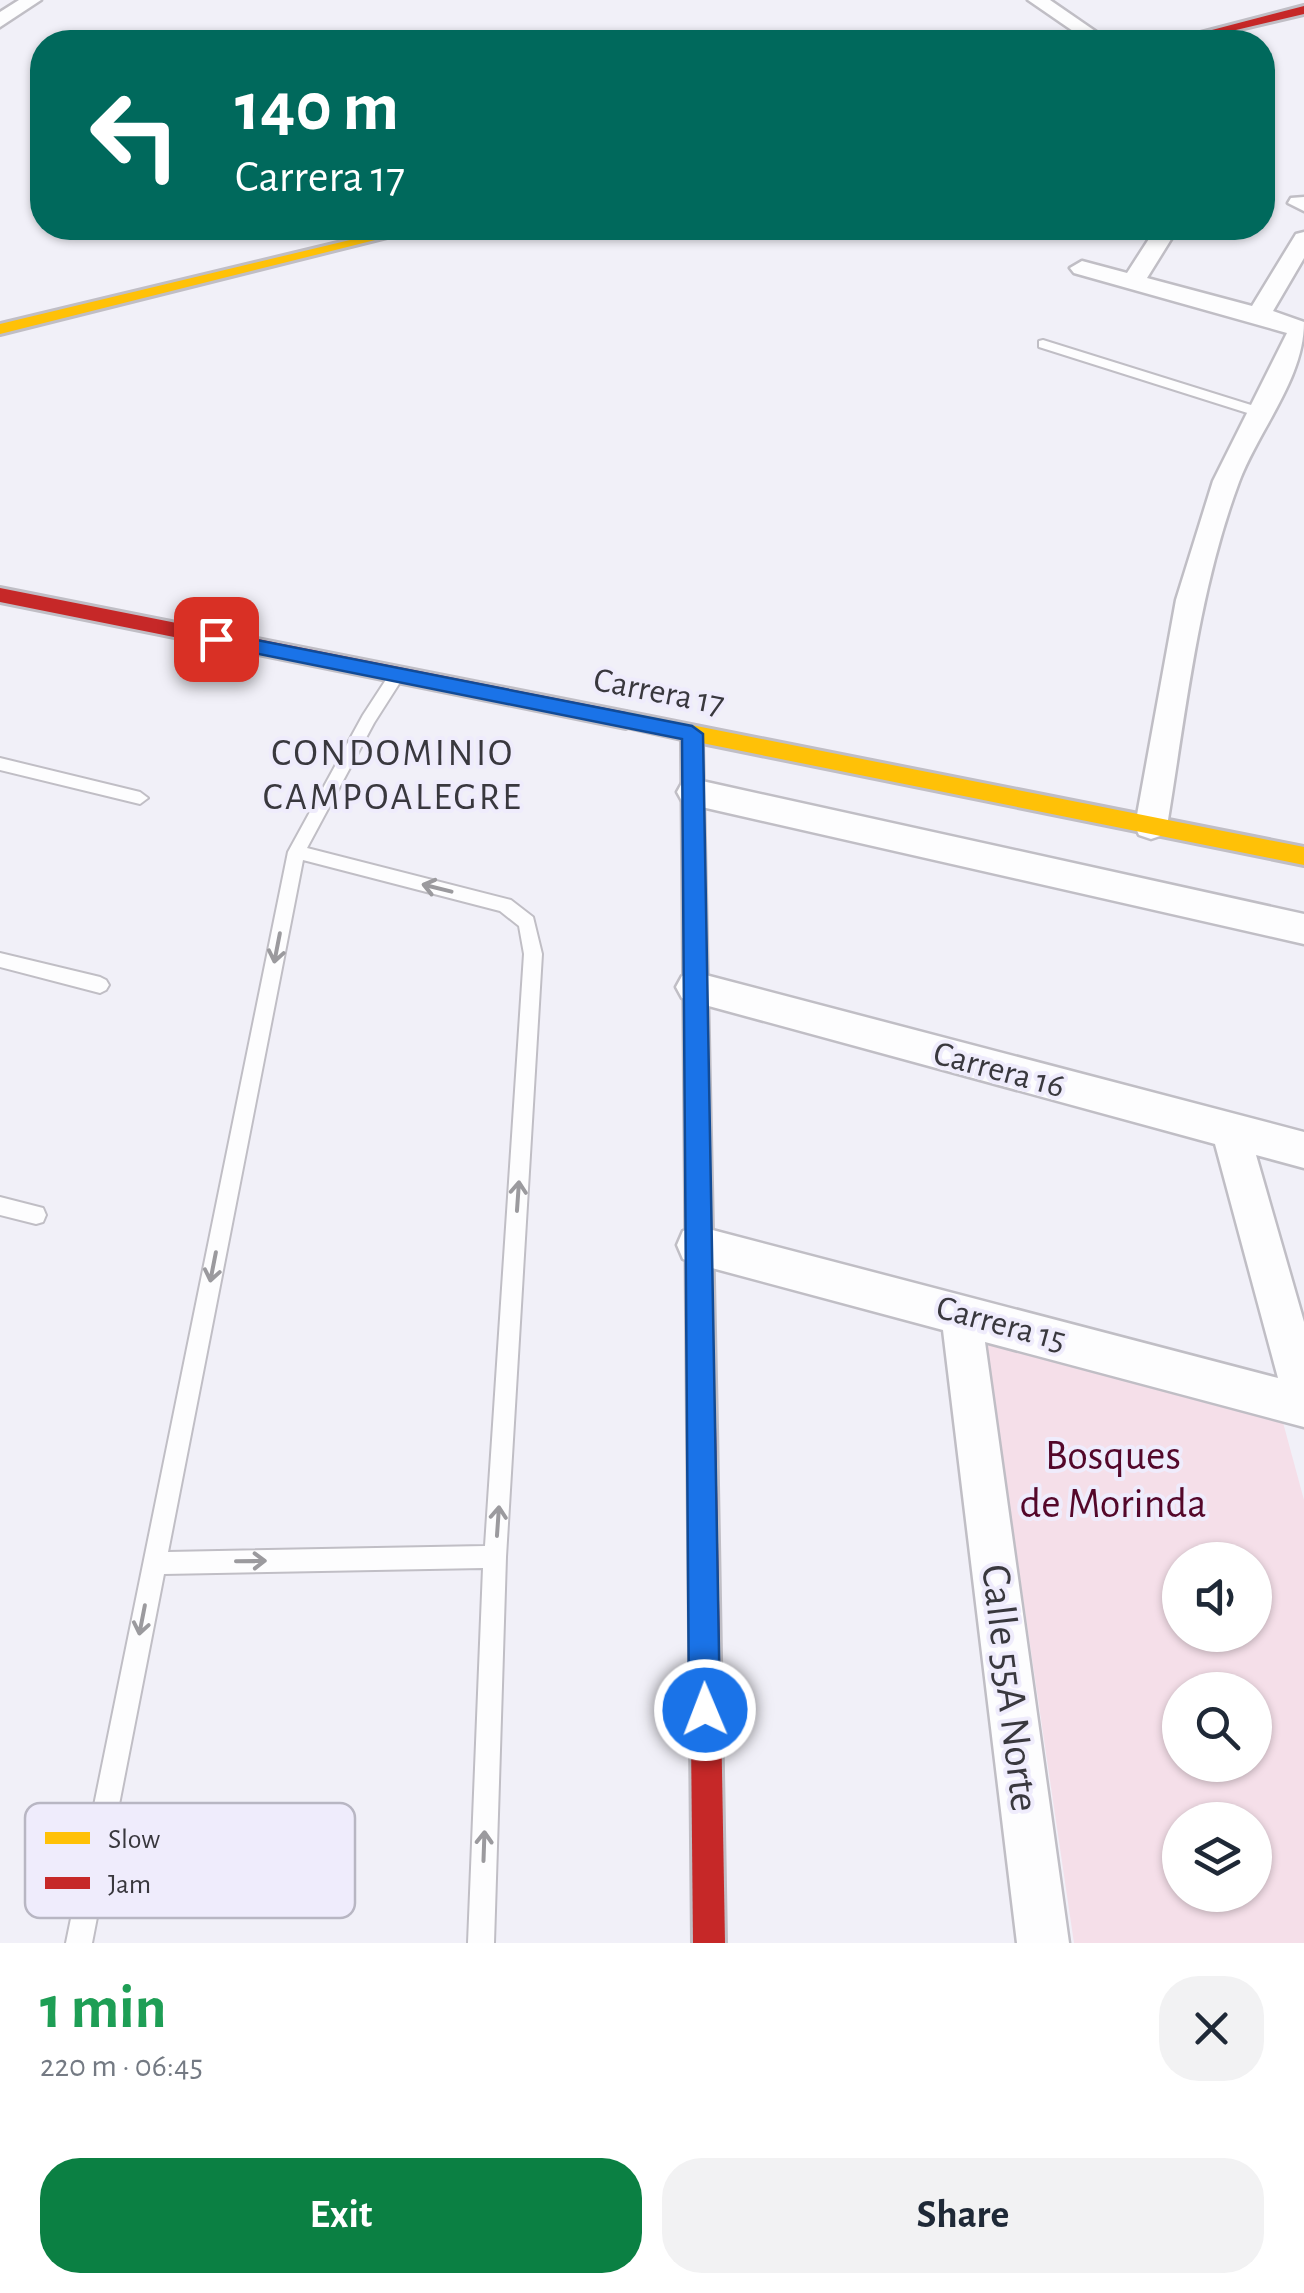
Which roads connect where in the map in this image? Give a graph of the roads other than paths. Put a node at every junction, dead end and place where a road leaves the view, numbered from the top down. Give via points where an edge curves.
1 (32, 0) edge
2 (1038, 0) edge
3 (1304, 10) edge
4 (0, 21) edge
5 (1083, 30) edge
6 (1222, 30) edge
7 (1304, 239) edge
8 (367, 240) edge
9 (1159, 240) edge
10 (1082, 268) dead end
11 (1132, 283) junction
12 (1259, 314) junction
13 (0, 329) edge
14 (1043, 344) dead end
15 (1262, 413) junction
16 (0, 595) edge
17 (396, 676) junction
18 (692, 734) junction
19 (0, 764) edge
20 (693, 792) junction
21 (140, 798) dead end
22 (1150, 826) junction
23 (296, 852) junction
24 (1304, 856) edge
25 (1304, 929) edge
26 (0, 960) edge
27 (100, 985) dead end
28 (694, 987) junction
29 (1231, 1133) junction
30 (1304, 1150) edge
31 (0, 1206) edge
32 (36, 1215) dead end
33 (697, 1245) junction
34 (961, 1313) junction
35 (1304, 1396) edge
36 (1304, 1406) edge
37 (496, 1556) junction
38 (153, 1563) junction
39 (107, 1803) edge
40 (85, 1918) edge
41 (80, 1943) edge
42 (481, 1943) edge
43 (709, 1943) edge
44 (1043, 1943) edge

1 - 4 street
2 - 5 street
3 - 6 main road
7 - 12 street
8 - 13 main road
9 - 11 street
10 - 11 street
11 - 12 street
12 - 15 street via 1300,332
14 - 15 lane
15 - 22 street via 1226,482 1190,600
16 - 17 main road, Carrera 17
17 - 18 main road, Carrera 17
17 - 23 lane via 361,726
18 - 20 main road
18 - 22 main road, Carrera 17
19 - 21 lane
20 - 25 street
20 - 28 main road
22 - 24 main road, Carrera 17
37 -> 23 lane via 532,954 527,922 505,905
23 -> 38 lane
26 - 27 lane
28 - 29 street, Carrera 16
28 - 33 main road
29 - 30 street, Carrera 16
29 - 35 street
31 - 32 lane
33 - 34 street, Carrera 15
33 - 43 main road
34 - 36 street, Carrera 15
34 - 44 street, Calle 55A Norte
38 -> 37 lane
42 -> 37 lane
38 -> 39 lane
40 -> 41 lane

